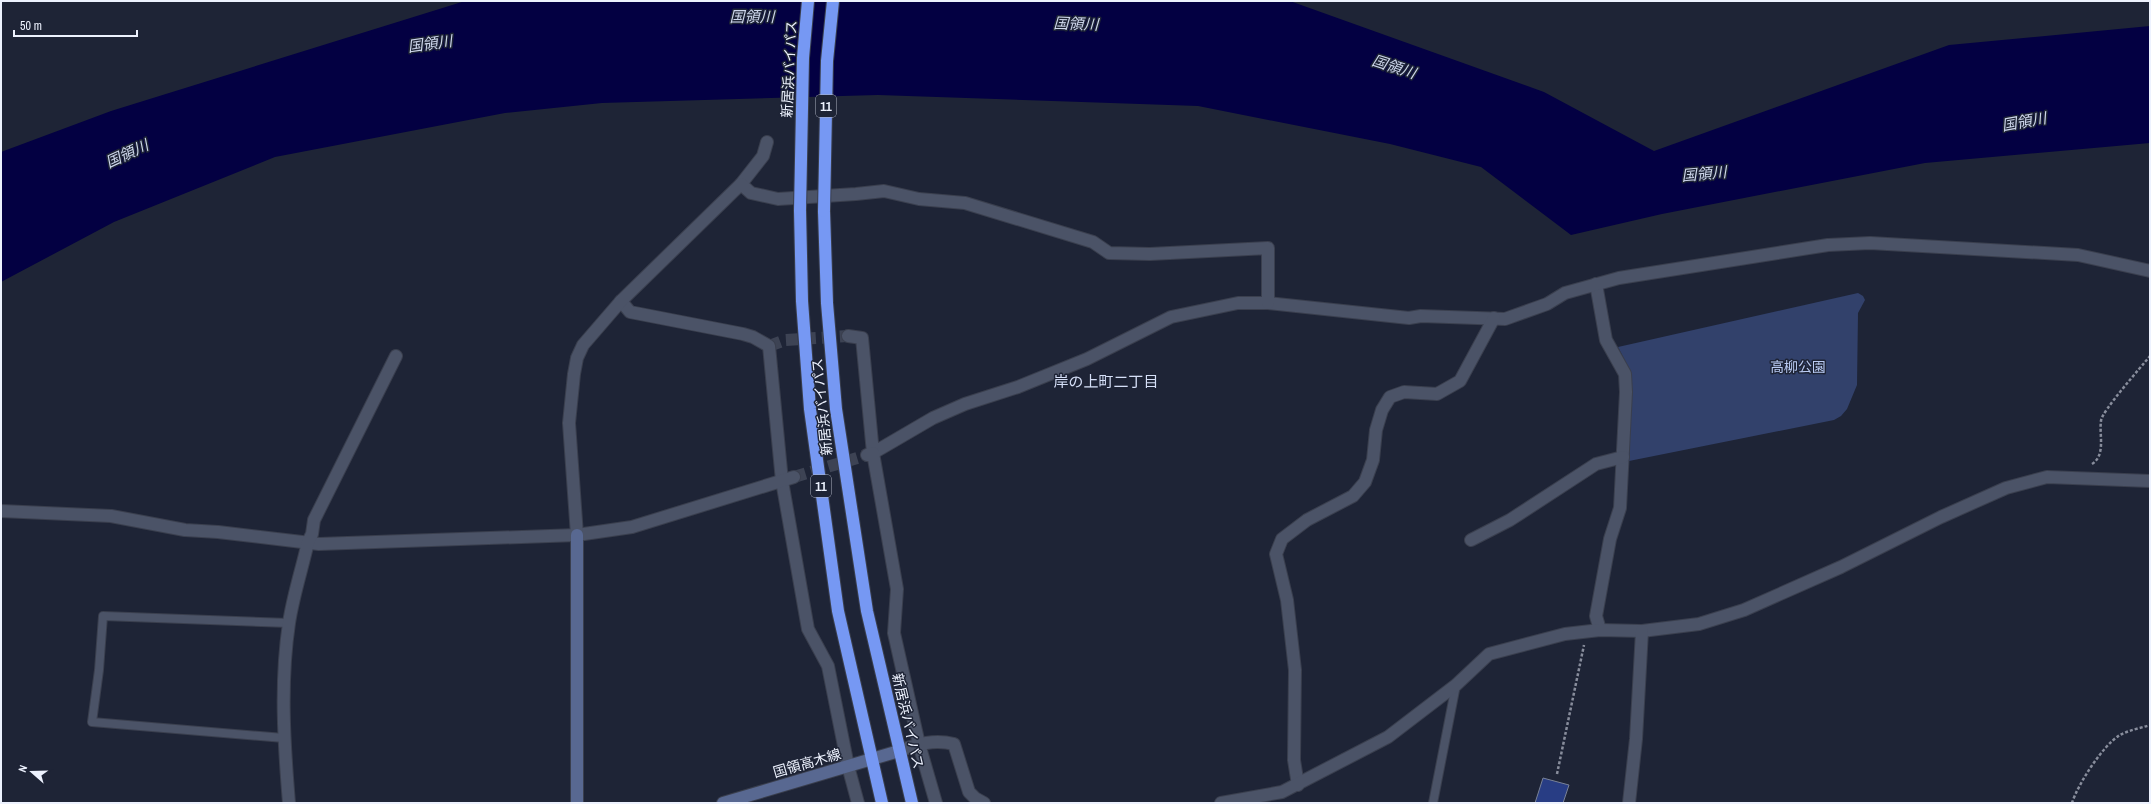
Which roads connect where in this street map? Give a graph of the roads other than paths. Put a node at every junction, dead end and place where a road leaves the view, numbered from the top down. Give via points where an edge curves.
1 (808, 1) edge
2 (833, 1) edge
3 (767, 142) dead end
4 (741, 184) junction
5 (2150, 271) edge
6 (1596, 284) junction
7 (621, 301) junction
8 (1268, 303) junction
9 (1494, 318) junction
10 (848, 336) tunnel mouth
11 (396, 356) dead end
12 (870, 454) junction
13 (1623, 457) junction
14 (794, 477) tunnel mouth
15 (782, 481) junction
16 (2150, 481) edge
17 (1, 511) edge
18 (576, 534) junction
19 (1471, 540) dead end
20 (308, 542) junction
21 (289, 622) junction
22 (1600, 630) junction
23 (1642, 631) junction
24 (1456, 685) junction
25 (284, 738) junction
26 (919, 744) junction
27 (899, 751) junction
28 (871, 760) junction
29 (848, 766) junction
30 (1298, 785) junction
31 (1281, 798) edge
32 (289, 803) edge
33 (577, 803) edge
34 (723, 803) edge
35 (858, 803) edge
36 (882, 803) edge
37 (912, 803) edge
38 (936, 803) edge
39 (984, 803) edge
40 (1221, 803) edge
41 (1433, 803) edge
42 (1629, 803) edge

1 - 28 highway, 新居浜バイパス / 11, bridge via 803,58 800,210 802,301 810,409 838,611
2 - 27 highway, 新居浜バイパス / 11, bridge via 827,61 824,211 827,303 836,409 867,611
3 - 4 street via 763,156
4 - 7 street
4 - 8 street via 751,194 778,199 884,191 919,199 965,203 1093,242 1109,253 1150,254 1268,248
5 - 6 street via 2078,255 1870,243 1828,245 1647,273
6 - 9 street via 1565,293 1528,312 1505,319
6 - 13 street via 1606,340 1625,374
7 - 15 street via 630,312 753,336 769,346
7 - 18 street via 583,345 577,358 569,423
8 - 9 street via 1409,318
8 - 12 street via 1238,303 1171,316 1087,359 933,418
9 - 30 street via 1460,381 1437,394 1404,392 1390,397 1382,410 1376,430 1373,460 1366,482 1353,496 1307,520 1282,539 1276,554 1287,600 1295,670 1294,760
10 - 12 street via 862,338
11 - 20 street via 314,520
12 - 26 street via 897,589 894,633
13 - 19 street via 1596,464 1510,520
13 - 22 street via 1620,508 1610,539 1596,616
14 - 15 street
15 - 18 street via 632,527
15 - 29 street via 808,629 828,666
16 - 23 street via 2047,477 2006,488 1744,610 1699,624
17 - 20 street via 111,516 185,530
18 - 20 street
18 - 33 street
20 - 21 street
21 - 25 street
21 - 25 lane via 103,616 92,722
22 - 23 street
22 - 24 street via 1565,634 1489,654
23 - 42 street via 1636,739
24 - 30 street via 1388,737
24 - 41 lane
25 - 32 street
26 - 27 street
26 - 38 street
26 - 39 street via 941,740 954,744 969,792
27 - 28 street, 国領高木線
27 - 37 highway, 新居浜バイパス / 11
28 - 29 street, 国領高木線
28 - 36 highway, 新居浜バイパス / 11
29 - 34 street, 国領高木線
29 - 35 street
30 - 31 street
31 - 40 street

